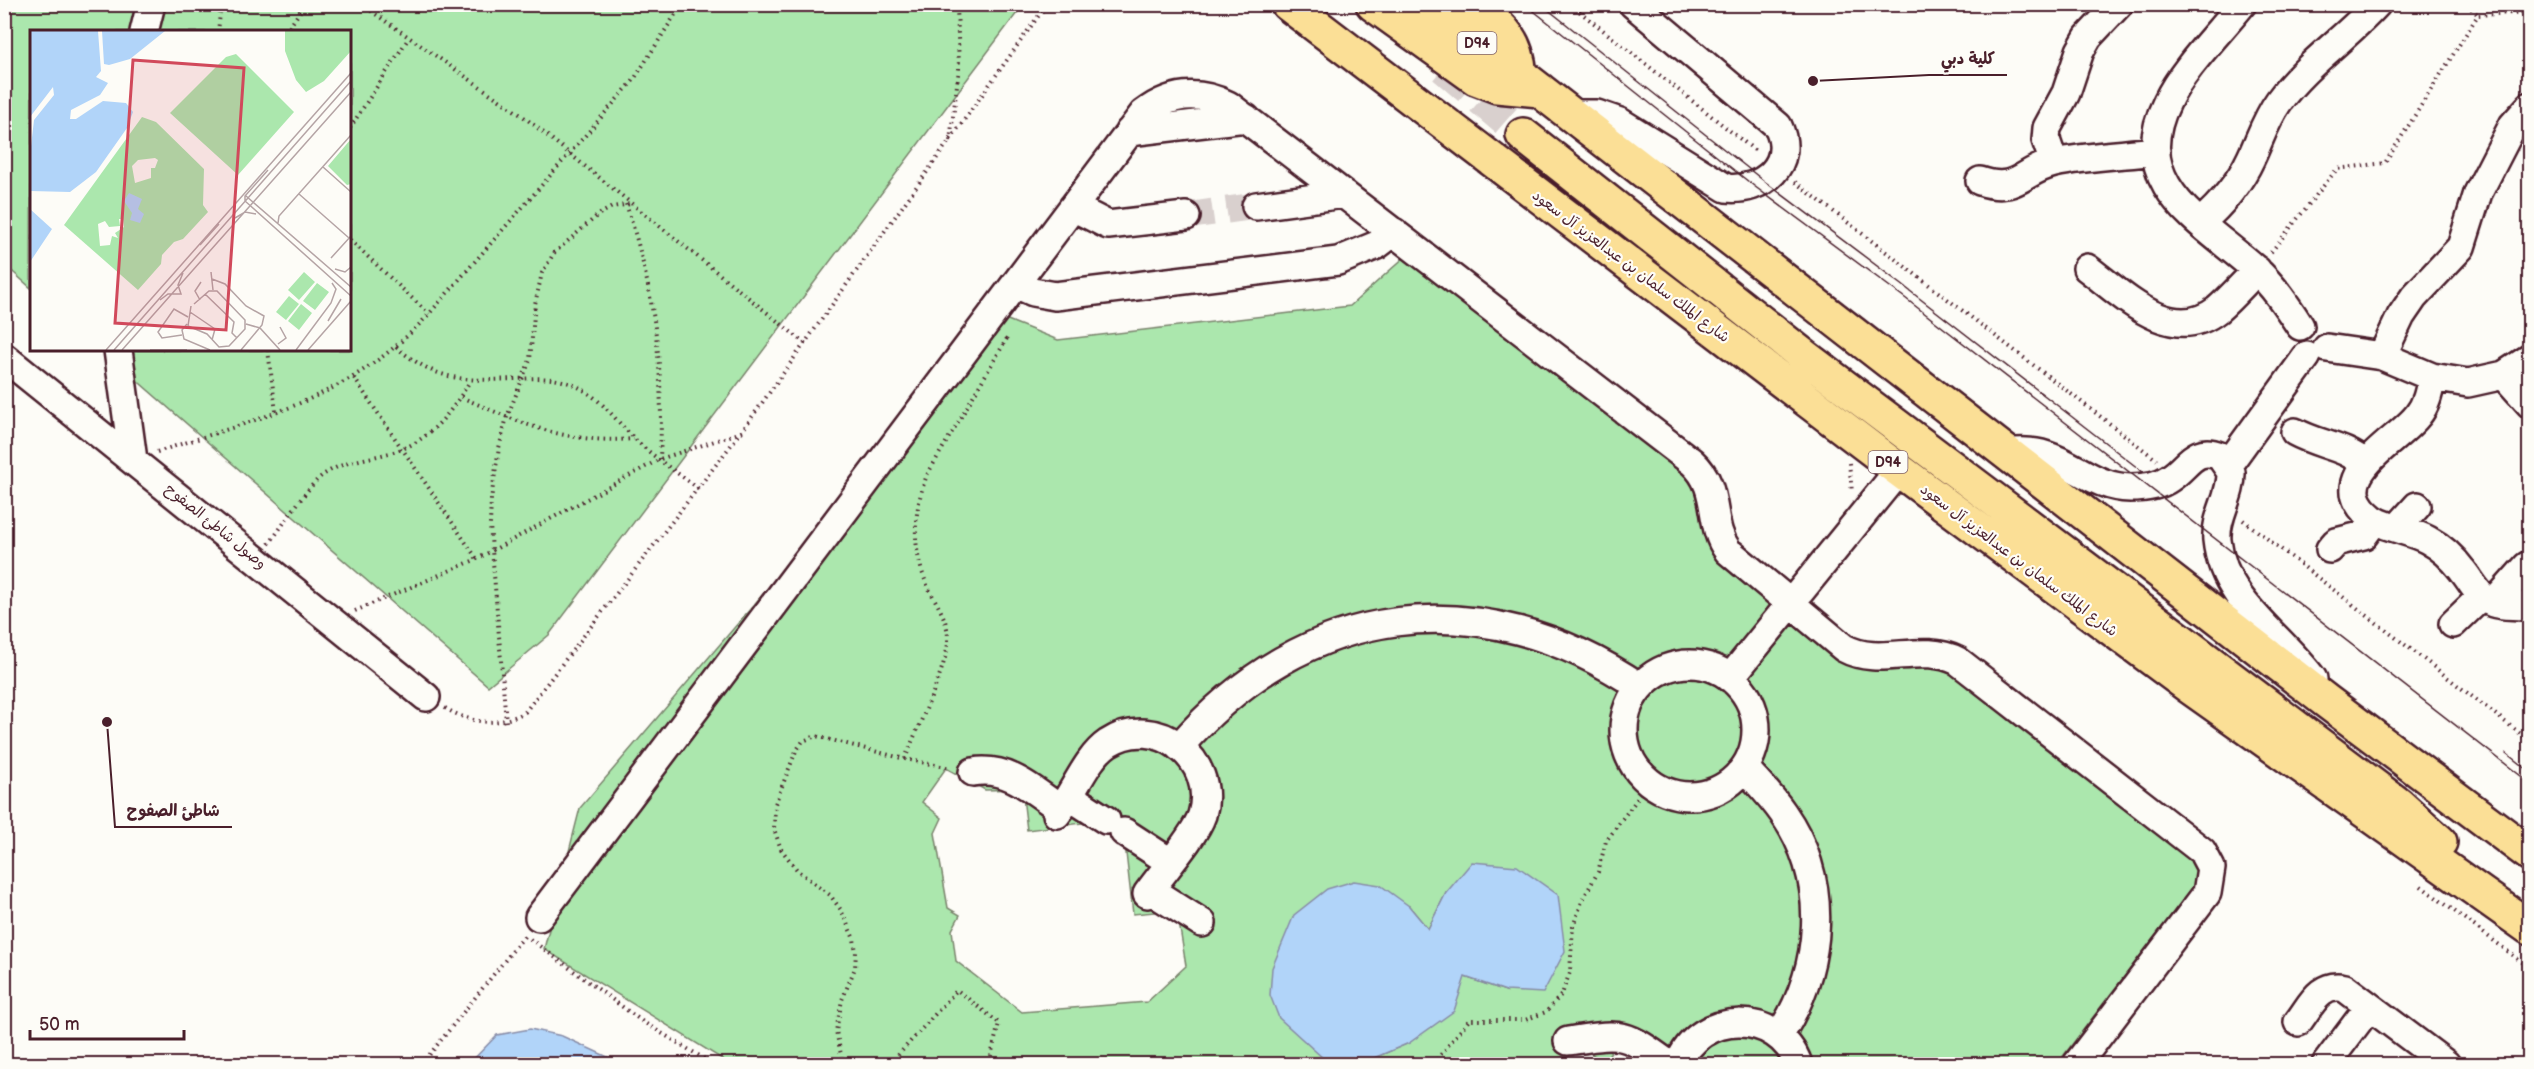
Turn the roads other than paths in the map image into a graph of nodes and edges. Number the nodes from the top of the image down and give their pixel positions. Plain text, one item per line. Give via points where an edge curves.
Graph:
1 (151, 4) edge
2 (1288, 4) edge
3 (1373, 4) edge
4 (1425, 4) edge
5 (1474, 4) edge
6 (1633, 4) edge
7 (2119, 4) edge
8 (2241, 4) edge
9 (2377, 4) edge
10 (144, 30) edge
11 (1530, 82) junction
12 (2529, 106) edge
13 (1571, 114) junction
14 (1523, 135) tunnel mouth
15 (2156, 150) junction
16 (2054, 163) junction
17 (1980, 181) dead end
18 (1344, 194) junction
19 (1256, 206) tunnel mouth
20 (1073, 207) junction
21 (1186, 216) tunnel mouth
22 (2200, 223) junction
23 (1394, 232) junction
24 (2087, 268) dead end
25 (2257, 270) junction
26 (1015, 284) junction
27 (2308, 344) junction
28 (118, 351) edge
29 (2382, 356) junction
30 (4, 357) edge
31 (2529, 358) edge
32 (2504, 375) junction
33 (2432, 377) junction
34 (2529, 404) edge
35 (2295, 432) dead end
36 (2008, 453) junction
37 (2221, 459) junction
38 (133, 460) junction
39 (2366, 464) junction
40 (1899, 470) junction
41 (2417, 506) dead end
42 (2386, 523) junction
43 (2330, 549) dead end
44 (2527, 566) dead end
45 (2488, 600) junction
46 (1790, 603) junction
47 (2529, 607) edge
48 (2454, 624) dead end
49 (1730, 678) junction
50 (1640, 687) junction
51 (426, 697) road end
52 (2326, 700) junction
53 (1179, 747) junction
54 (1745, 768) junction
55 (973, 772) road end
56 (1062, 806) junction
57 (2529, 854) edge
58 (1170, 862) junction
59 (2499, 905) junction
60 (1202, 923) dead end
61 (531, 926) road end
62 (2529, 928) edge
63 (2369, 1007) junction
64 (2298, 1022) dead end
65 (1779, 1036) junction
66 (1568, 1041) dead end
67 (1668, 1065) edge
68 (1679, 1065) edge
69 (1798, 1065) edge
70 (2077, 1065) edge
71 (2326, 1065) edge
72 (2446, 1065) edge

1 - 10 street
2 - 40 main road, شارع الملك سلمان بن عبدالعزيز آل سعود / D94
3 - 11 main road via 1476,78 1497,86
4 - 11 main road, D94
5 - 11 main road via 1511,39
6 - 13 street via 1778,126 1784,147 1778,169 1754,186 1726,188 1620,122 1597,114
7 - 16 street via 2088,37 2047,128 2046,140
8 - 15 street via 2168,100 2160,116
9 - 22 street via 2289,88 2267,120 2242,176 2230,194
11 - 13 main road, D94
12 - 29 street via 2513,125 2478,193 2462,247 2414,297
13 - 36 main road, D94
14 - 59 main road via 1805,357 2399,805
15 - 16 street
15 - 22 street via 2170,192
16 - 17 street via 2006,186
18 - 19 street
18 - 20 street via 1216,99 1204,95 1178,96 1143,114
18 - 23 street
20 - 21 street via 1108,225
20 - 26 street
22 - 25 street
23 - 26 street via 1338,261 1055,296
23 - 46 street via 1699,469 1710,486 1724,546
24 - 25 street via 2146,312 2174,322 2204,317 2217,310
25 - 27 street
26 - 61 street
27 - 29 street
27 - 37 street
28 - 38 street
29 - 33 street
30 - 38 street, وصول شاطئ الصفوح
31 - 32 street
32 - 33 street via 2468,383
32 - 34 street
33 - 39 street via 2428,398 2417,416
35 - 39 street via 2343,448
36 - 37 street via 2042,452 2110,484 2128,488 2157,484 2201,453
36 - 52 main road, D94
37 - 52 street via 2231,480 2217,542 2227,579 2238,596 2304,666
38 - 51 street, وصول شاطئ الصفوح
39 - 42 street via 2358,478 2357,494 2363,509
40 - 46 street
40 - 59 main road, شارع الملك سلمان بن عبدالعزيز آل سعود / D94 via 2190,687
41 - 42 street
42 - 43 street via 2364,535 2336,542
42 - 45 street via 2422,536 2447,554
44 - 45 street
45 - 47 street
45 - 48 street
46 - 49 street
46 - 70 street via 1853,653 1873,658 1928,652 1958,661 2196,844 2208,859 2211,877 2207,893
49 - 50 street via 1704,666 1676,665 1662,670
49 - 54 street via 1748,699 1755,720 1755,741
50 - 53 street via 1581,651 1516,628 1448,620 1392,623 1347,633 1283,658 1226,697
50 - 54 street via 1627,711 1624,737 1632,762 1649,783 1673,795 1700,796 1725,787
52 - 57 main road, D94
53 - 56 street via 1154,735 1116,739 1097,754
53 - 58 street via 1198,766 1203,805 1199,822
54 - 65 street via 1769,794 1797,836 1816,906 1817,929 1809,975
55 - 56 street via 998,771 1010,775
56 - 58 street via 1115,826
58 - 60 street via 1149,892
59 - 62 main road, شارع الملك سلمان بن عبدالعزيز آل سعود / D94
63 - 64 street via 2345,988 2335,986 2320,992
63 - 71 street
63 - 72 street
65 - 68 street via 1754,1023 1725,1023 1689,1046
65 - 69 street
66 - 67 street via 1624,1036

